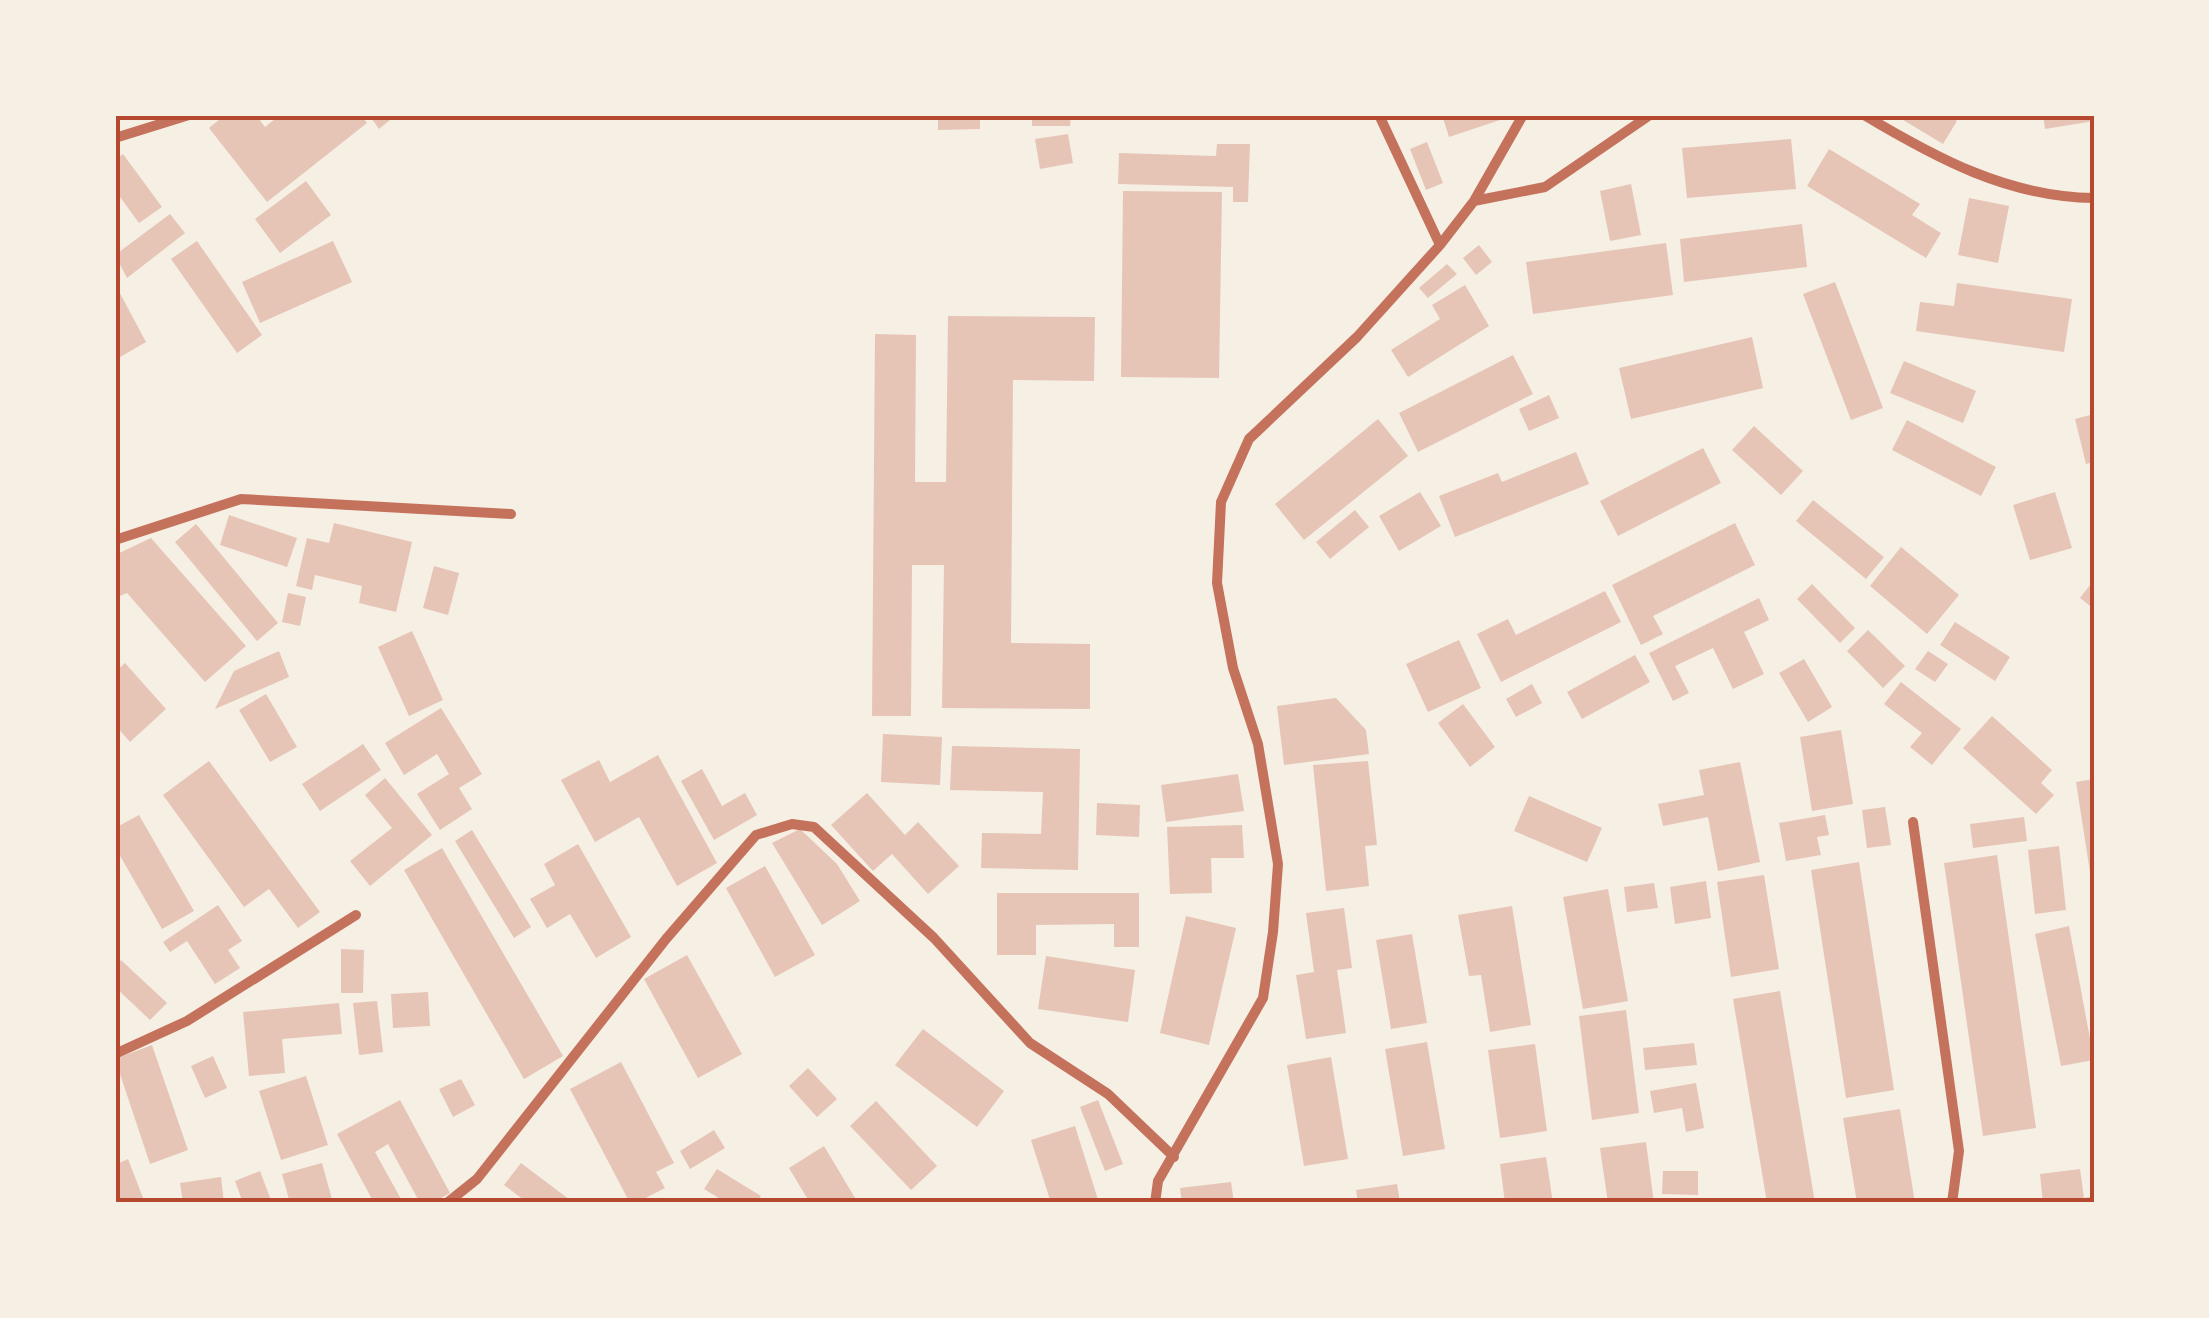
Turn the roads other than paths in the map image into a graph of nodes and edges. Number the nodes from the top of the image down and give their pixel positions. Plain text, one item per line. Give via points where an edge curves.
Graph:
1 (189, 115) edge
2 (1379, 115) edge
3 (1523, 115) edge
4 (1650, 115) edge
5 (1864, 115) edge
6 (115, 138) edge
7 (2094, 198) edge
8 (1474, 201) junction
9 (1440, 245) junction
10 (511, 514) dead end
11 (115, 540) edge
12 (1913, 822) dead end
13 (356, 916) dead end
14 (115, 1054) edge
15 (1174, 1157) junction
16 (447, 1203) edge
17 (1156, 1203) edge
18 (1952, 1203) edge

1 - 6 street
2 - 9 street
3 - 8 street
4 - 8 street via 1545,188
5 - 7 street via 1942,162 2002,183
8 - 9 street
9 - 15 street via 1357,337 1249,439 1221,502 1218,583 1258,744 1278,864 1263,998
10 - 11 street via 242,499
12 - 18 street via 1960,1151
13 - 14 street via 187,1020
15 - 16 street via 1108,1094 1030,1043 934,938 814,827 792,824 756,835 477,1179
15 - 17 street via 1158,1181

